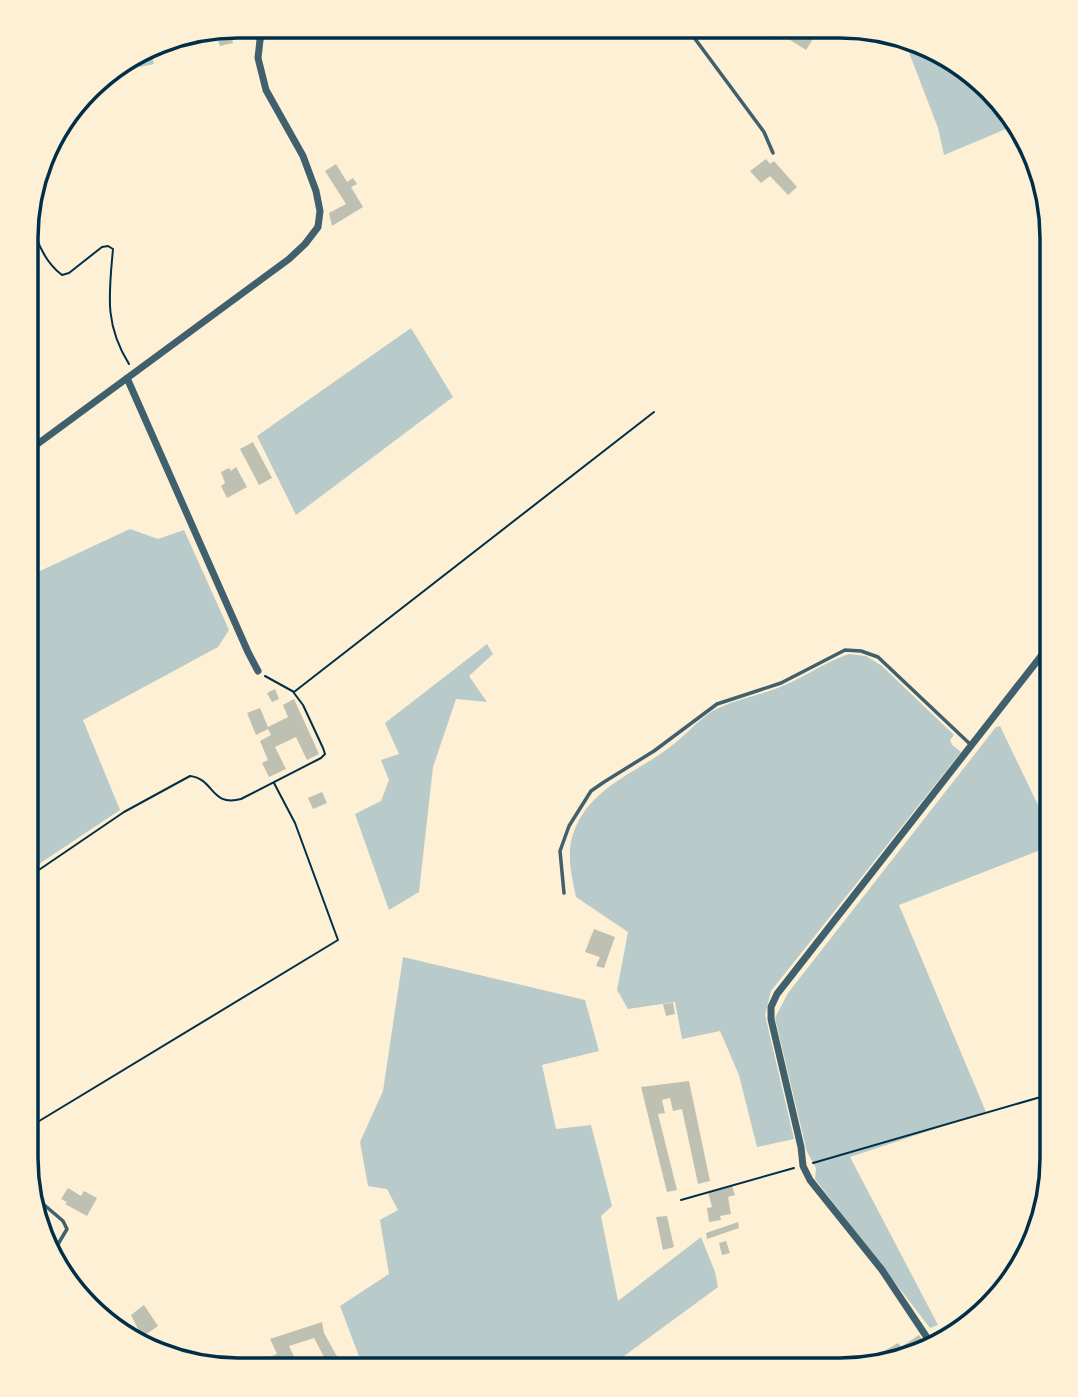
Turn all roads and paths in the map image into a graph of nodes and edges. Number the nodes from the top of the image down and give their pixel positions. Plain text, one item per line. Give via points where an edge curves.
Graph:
1 (261, 38) edge
2 (694, 38) edge
3 (773, 153) dead end
4 (38, 244) edge
5 (130, 376) junction
6 (654, 412) dead end
7 (38, 444) edge
8 (1040, 658) edge
9 (258, 671) joint
10 (294, 692) junction
11 (972, 745) junction
12 (274, 783) junction
13 (38, 870) edge
14 (564, 894) dead end
15 (1039, 1097) edge
16 (38, 1122) edge
17 (803, 1166) junction
18 (681, 1200) dead end
19 (44, 1206) edge
20 (58, 1244) edge
21 (927, 1338) edge

1 - 5 street via 258,58 265,90 303,156 316,191 318,227 289,259
2 - 3 lane via 764,132
4 - 5 path via 62,275 102,247 113,249 109,317
5 - 7 street
5 - 9 street
6 - 10 path
8 - 11 street
9 - 10 path
10 - 12 path via 325,754
11 - 14 lane via 878,657 845,650 781,683 717,704 591,791 560,851
11 - 17 street via 771,1007
12 - 13 path via 231,802 190,776 124,811
12 - 16 path via 295,823 338,940
15 - 17 path
17 - 18 path
17 - 21 street
19 - 20 lane via 67,1229

